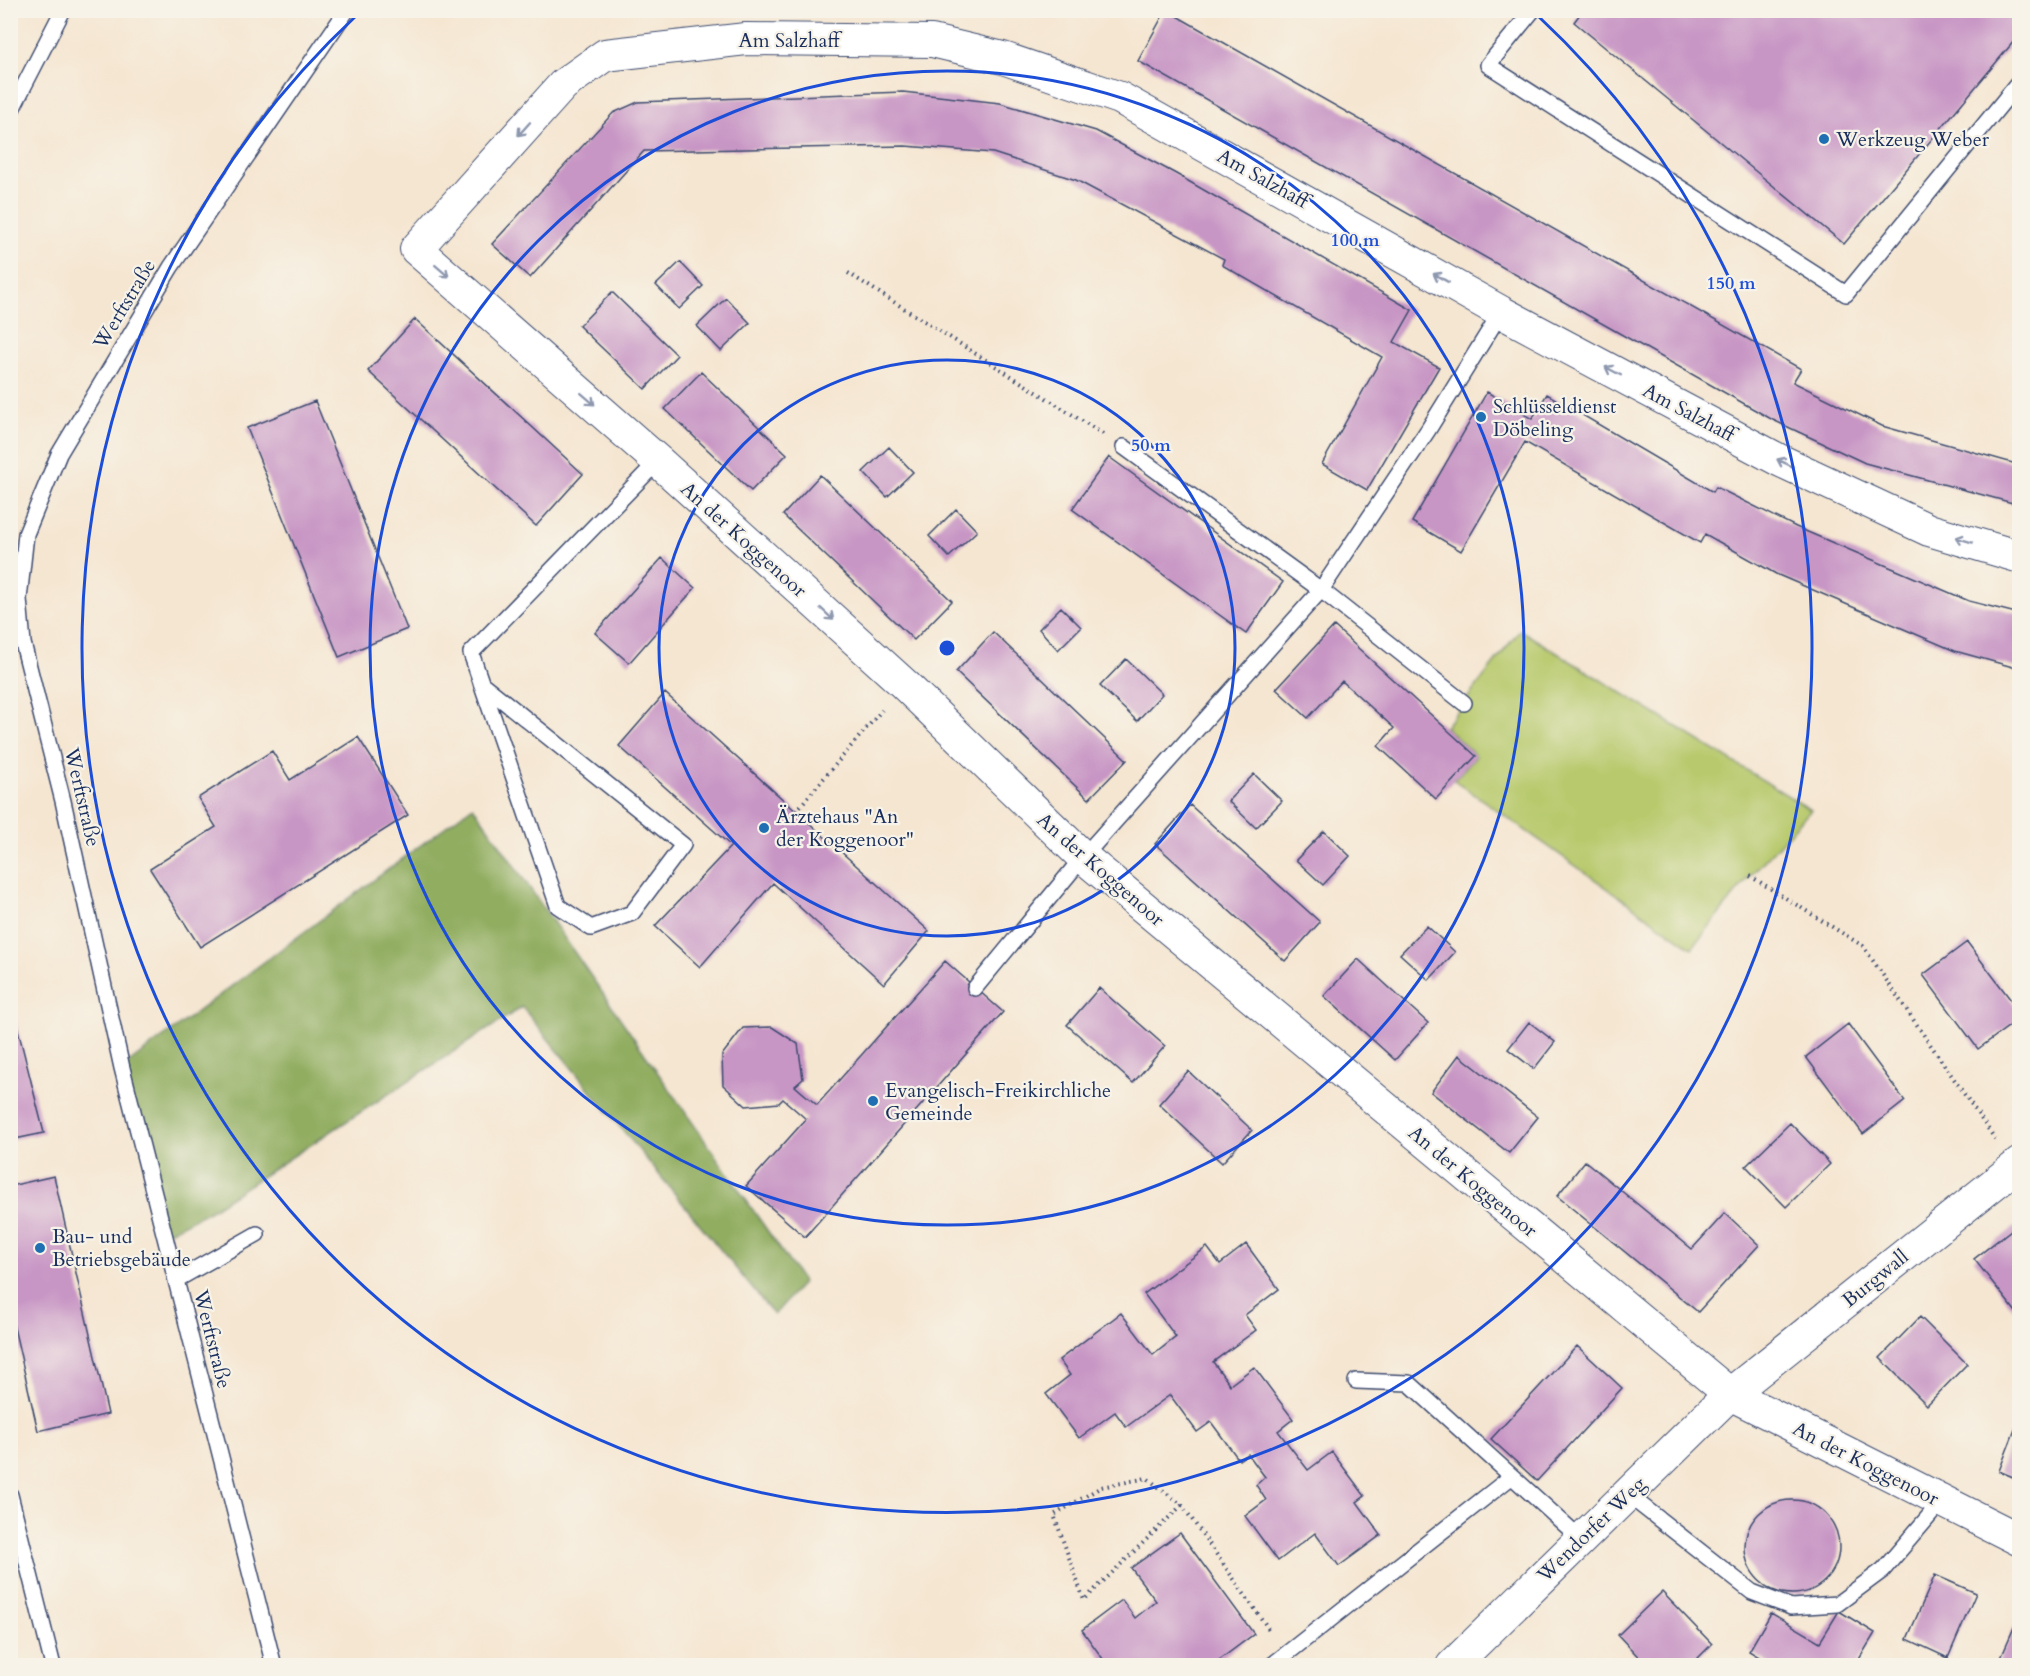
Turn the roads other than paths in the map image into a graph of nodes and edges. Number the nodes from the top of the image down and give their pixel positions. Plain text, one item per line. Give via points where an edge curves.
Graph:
1 (63, 10) edge
2 (347, 10) edge
3 (1533, 10) edge
4 (2019, 81) edge
5 (563, 85) joint
6 (10, 113) edge
7 (1501, 312) junction
8 (1124, 447) road end
9 (658, 461) junction
10 (2019, 557) edge
11 (1321, 590) junction
12 (481, 683) junction
13 (1464, 703) dead end
14 (1083, 857) junction
15 (975, 988) dead end
16 (2017, 1165) edge
17 (257, 1234) dead end
18 (176, 1280) junction
19 (1356, 1382) dead end
20 (1730, 1394) junction
21 (1511, 1477) junction
22 (1627, 1494) junction
23 (10, 1495) edge
24 (1942, 1501) junction
25 (1581, 1539) junction
26 (2019, 1540) edge
27 (53, 1665) edge
28 (274, 1665) edge
29 (1271, 1665) edge
30 (1452, 1665) edge

1 - 6 lane
2 - 18 lane, Werftstraße via 171,267 59,454 26,534 19,599 23,643
3 - 4 lane via 1488,65 1846,294
7 -> 5 street, Am Salzhaff via 1120,98 1003,58 942,43 746,39 605,56
5 -> 9 street, An der Koggenoor via 416,249
10 -> 7 street, Am Salzhaff via 1929,530 1779,460
7 - 11 lane
8 - 11 lane
9 - 12 lane via 471,653
9 -> 14 street, An der Koggenoor via 904,684
11 - 13 lane
11 - 14 lane
12 - 12 lane via 558,906 591,928 632,913 683,845
14 - 15 lane
14 - 20 street, An der Koggenoor
16 - 20 street, Burgwall
17 - 18 lane
18 - 28 lane, Werftstraße
19 - 21 lane via 1409,1383
20 - 22 street, Wendorfer Weg
20 - 24 street, An der Koggenoor
21 - 25 lane
21 - 29 lane
22 - 24 lane via 1752,1592 1791,1607 1837,1604 1883,1570
22 - 25 street, Wendorfer Weg
23 - 27 lane
24 - 26 street, An der Koggenoor
25 - 30 street, Wendorfer Weg

